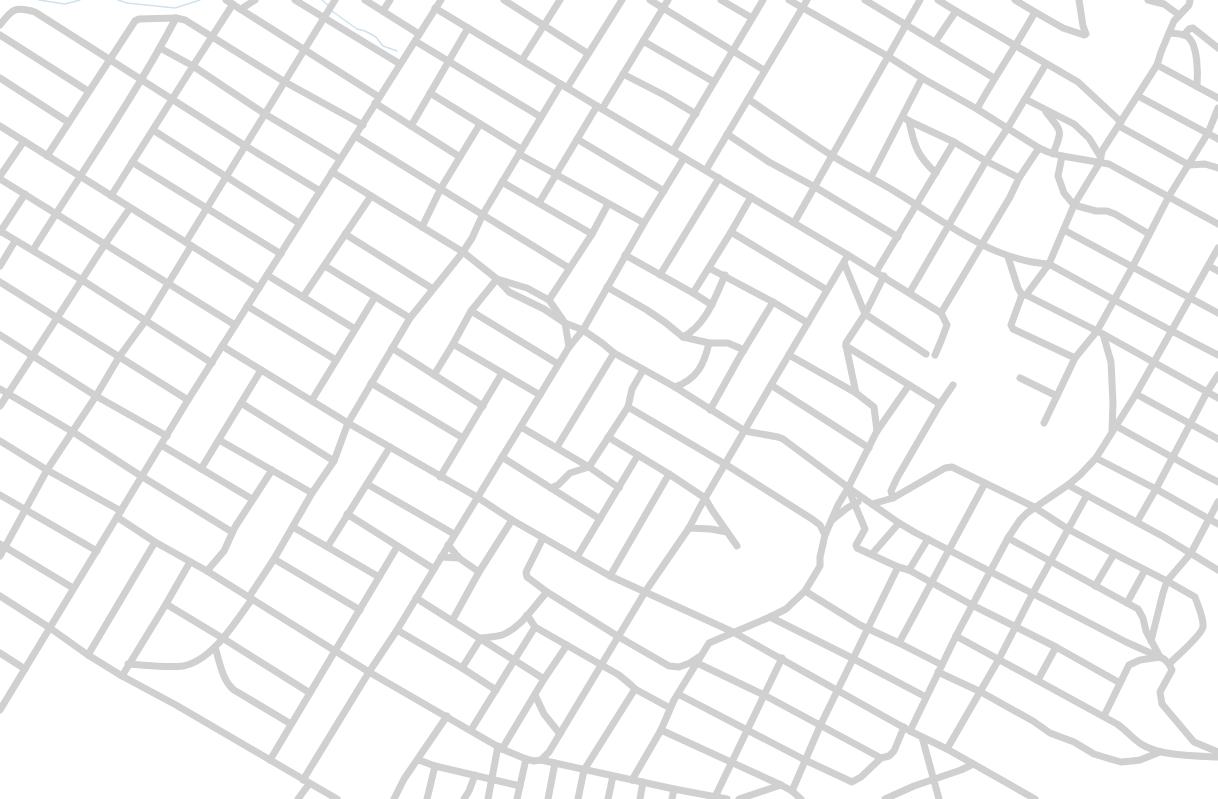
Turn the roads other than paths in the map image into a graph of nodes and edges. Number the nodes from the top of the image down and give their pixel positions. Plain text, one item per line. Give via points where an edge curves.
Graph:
1 (226, 0) edge
2 (255, 0) edge
3 (294, 0) edge
4 (335, 0) edge
5 (365, 0) edge
6 (390, 0) edge
7 (504, 0) edge
8 (560, 0) edge
9 (622, 0) edge
10 (650, 0) edge
11 (668, 0) edge
12 (721, 0) edge
13 (763, 0) edge
14 (789, 0) edge
15 (807, 0) edge
16 (865, 0) edge
17 (920, 0) edge
18 (938, 0) edge
19 (1015, 0) edge
20 (1079, 0) edge
21 (1148, 0) edge
22 (1190, 0) edge
23 (437, 3) edge
24 (514, 3) edge
25 (233, 4) junction
26 (663, 8) junction
27 (802, 8) junction
28 (242, 9) junction
29 (383, 11) junction
30 (956, 12) junction
31 (1035, 12) junction
32 (1179, 15) junction
33 (176, 18) junction
34 (324, 18) junction
35 (752, 18) junction
36 (906, 24) junction
37 (0, 25) edge
38 (544, 26) junction
39 (468, 28) junction
40 (1170, 33) junction
41 (419, 34) junction
42 (0, 35) edge
43 (1184, 35) junction
44 (212, 37) junction
45 (415, 41) junction
46 (643, 41) junction
47 (935, 42) junction
48 (1016, 46) junction
49 (160, 48) junction
50 (1218, 48) edge
51 (304, 50) junction
52 (732, 51) junction
53 (587, 54) junction
54 (889, 57) junction
55 (109, 60) junction
56 (522, 60) junction
57 (448, 61) junction
58 (400, 64) junction
59 (1046, 64) junction
60 (1157, 65) junction
61 (192, 66) junction
62 (764, 70) junction
63 (623, 74) junction
64 (0, 78) edge
65 (922, 78) junction
66 (994, 78) junction
67 (141, 79) junction
68 (285, 82) junction
69 (714, 82) junction
70 (564, 86) junction
71 (1197, 86) junction
72 (88, 91) junction
73 (430, 93) junction
74 (1138, 96) junction
75 (1218, 98) edge
76 (172, 99) junction
77 (748, 99) junction
78 (1025, 99) junction
79 (377, 100) junction
80 (599, 107) junction
81 (1218, 108) edge
82 (977, 109) junction
83 (1044, 109) junction
84 (265, 114) junction
85 (696, 114) junction
86 (540, 117) junction
87 (906, 119) junction
88 (68, 122) junction
89 (480, 124) junction
90 (1120, 124) junction
91 (363, 125) junction
92 (0, 126) edge
93 (411, 126) junction
94 (1007, 129) junction
95 (153, 130) junction
96 (1208, 133) junction
97 (727, 134) junction
98 (355, 136) junction
99 (577, 139) junction
100 (1218, 139) edge
101 (24, 141) junction
102 (954, 142) junction
103 (244, 145) junction
104 (1039, 148) junction
105 (673, 151) junction
106 (520, 152) junction
107 (1053, 154) junction
108 (832, 155) junction
109 (47, 156) junction
110 (1062, 156) junction
111 (460, 157) junction
112 (684, 158) junction
113 (340, 159) junction
114 (1100, 159) junction
115 (986, 161) junction
116 (132, 162) junction
117 (1189, 165) junction
118 (1218, 168) edge
119 (706, 170) junction
120 (332, 172) junction
121 (936, 173) junction
122 (556, 175) junction
123 (80, 176) junction
124 (226, 176) junction
125 (0, 177) edge
126 (872, 177) junction
127 (719, 178) junction
128 (1018, 178) junction
129 (502, 182) junction
130 (815, 187) junction
131 (441, 188) junction
132 (320, 191) junction
133 (664, 191) junction
134 (25, 194) junction
135 (111, 196) junction
136 (371, 196) junction
137 (1169, 196) junction
138 (751, 197) junction
139 (539, 203) junction
140 (608, 204) junction
141 (917, 205) junction
142 (1074, 205) junction
143 (130, 208) junction
144 (206, 209) junction
145 (56, 213) junction
146 (483, 214) junction
147 (299, 223) junction
148 (644, 223) junction
149 (794, 223) junction
150 (1218, 224) edge
151 (950, 225) junction
152 (422, 227) junction
153 (1064, 230) junction
154 (0, 231) edge
155 (731, 232) junction
156 (344, 234) junction
157 (592, 234) junction
158 (1149, 234) junction
159 (898, 237) junction
160 (15, 241) junction
161 (105, 244) junction
162 (188, 244) junction
163 (981, 245) junction
164 (1218, 248) edge
165 (33, 250) junction
166 (463, 252) junction
167 (281, 254) junction
168 (848, 255) junction
169 (625, 256) junction
170 (1008, 256) junction
171 (844, 263) junction
172 (1049, 264) junction
173 (0, 266) edge
174 (325, 266) junction
175 (1133, 266) junction
176 (1209, 266) junction
177 (569, 268) junction
178 (709, 268) junction
179 (1218, 270) edge
180 (876, 272) junction
181 (267, 275) junction
182 (660, 275) junction
183 (725, 275) junction
184 (884, 276) junction
185 (497, 279) junction
186 (82, 280) junction
187 (0, 282) edge
188 (168, 284) junction
189 (607, 287) junction
190 (259, 288) junction
191 (433, 289) junction
192 (827, 290) junction
193 (910, 292) junction
194 (693, 293) junction
195 (1024, 295) junction
196 (303, 297) junction
197 (375, 297) junction
198 (1190, 298) junction
199 (549, 300) junction
200 (1114, 300) junction
201 (773, 302) junction
202 (712, 305) junction
203 (247, 306) junction
204 (471, 311) junction
205 (941, 313) junction
206 (1218, 313) edge
207 (865, 314) junction
208 (58, 318) junction
209 (410, 318) junction
210 (146, 320) junction
211 (564, 323) junction
212 (808, 323) junction
213 (235, 325) junction
214 (355, 329) junction
215 (583, 330) junction
216 (1172, 331) junction
217 (1100, 332) junction
218 (0, 335) edge
219 (683, 337) junction
220 (709, 343) junction
221 (453, 344) junction
222 (222, 346) junction
223 (846, 346) junction
224 (569, 347) junction
225 (392, 348) junction
226 (744, 350) junction
227 (614, 353) junction
228 (926, 354) dead end
229 (789, 355) junction
230 (935, 355) dead end
231 (1218, 355) edge
232 (33, 356) junction
233 (119, 357) junction
234 (1075, 358) junction
235 (336, 360) junction
236 (212, 363) junction
237 (1154, 363) junction
238 (558, 364) junction
239 (261, 370) junction
240 (643, 370) junction
241 (502, 373) junction
242 (434, 375) junction
243 (1218, 375) edge
244 (1020, 378) dead end
245 (371, 384) junction
246 (770, 385) junction
247 (909, 385) junction
248 (953, 385) dead end
249 (675, 387) junction
250 (0, 389) edge
251 (1207, 392) junction
252 (856, 393) junction
253 (8, 394) junction
254 (1136, 394) junction
255 (540, 395) junction
256 (96, 396) junction
257 (1057, 396) junction
258 (1218, 398) edge
259 (188, 400) junction
260 (312, 400) junction
261 (241, 404) junction
262 (940, 404) junction
263 (0, 406) edge
264 (483, 406) junction
265 (628, 407) junction
266 (710, 410) junction
267 (348, 423) junction
268 (1044, 423) dead end
269 (1190, 425) junction
270 (1116, 426) junction
271 (520, 427) junction
272 (745, 431) junction
273 (877, 431) junction
274 (73, 432) junction
275 (1112, 432) junction
276 (167, 436) junction
277 (608, 437) junction
278 (463, 438) junction
279 (1218, 439) edge
280 (219, 440) junction
281 (0, 441) edge
282 (160, 445) junction
283 (390, 447) junction
284 (557, 447) junction
285 (869, 448) junction
286 (638, 455) junction
287 (502, 457) junction
288 (1173, 457) junction
289 (1096, 458) junction
290 (334, 461) junction
291 (725, 464) junction
292 (589, 467) junction
293 (201, 469) junction
294 (47, 470) junction
295 (272, 470) junction
296 (669, 474) junction
297 (141, 476) junction
298 (440, 477) junction
299 (1218, 482) edge
300 (985, 483) junction
301 (367, 484) junction
302 (1068, 485) junction
303 (551, 488) junction
304 (619, 488) junction
305 (848, 488) junction
306 (1156, 489) junction
307 (312, 493) junction
308 (0, 495) edge
309 (1087, 495) junction
310 (476, 497) junction
311 (706, 498) junction
312 (864, 498) junction
313 (893, 498) junction
314 (252, 499) junction
315 (1218, 502) edge
316 (854, 503) junction
317 (872, 504) junction
318 (1034, 507) junction
319 (25, 510) junction
320 (119, 514) junction
321 (347, 514) junction
322 (600, 519) junction
323 (1210, 519) junction
324 (512, 520) junction
325 (830, 522) junction
326 (1137, 522) junction
327 (899, 523) junction
328 (1218, 524) edge
329 (293, 527) junction
330 (689, 528) junction
331 (1068, 529) junction
332 (232, 532) junction
333 (727, 532) junction
334 (454, 534) junction
335 (825, 535) junction
336 (543, 538) junction
337 (1008, 538) junction
338 (928, 539) junction
339 (155, 542) junction
340 (2, 545) edge
341 (448, 545) junction
342 (328, 546) junction
343 (397, 546) junction
344 (737, 546) dead end
345 (950, 550) junction
346 (97, 551) junction
347 (872, 554) junction
348 (1114, 554) junction
349 (1191, 554) junction
350 (0, 556) edge
351 (441, 557) junction
352 (577, 557) junction
353 (459, 558) junction
354 (274, 559) junction
355 (190, 562) junction
356 (1050, 562) junction
357 (898, 567) junction
358 (434, 569) junction
359 (909, 570) junction
360 (1145, 570) junction
361 (1218, 570) edge
362 (206, 571) junction
363 (479, 572) junction
364 (990, 572) junction
365 (610, 576) junction
366 (379, 577) junction
367 (1167, 581) junction
368 (931, 583) junction
369 (1095, 586) junction
370 (73, 588) junction
371 (805, 591) junction
372 (547, 592) junction
373 (645, 592) junction
374 (1033, 593) junction
375 (0, 596) edge
376 (251, 598) junction
377 (416, 598) junction
378 (1127, 603) junction
379 (166, 604) junction
380 (972, 605) junction
381 (360, 610) junction
382 (527, 615) junction
383 (770, 618) junction
384 (452, 621) junction
385 (1016, 626) junction
386 (535, 627) junction
387 (50, 628) junction
388 (867, 628) junction
389 (397, 630) junction
390 (733, 632) junction
391 (956, 636) junction
392 (618, 637) junction
393 (481, 638) junction
394 (224, 639) junction
395 (1151, 641) junction
396 (899, 643) junction
397 (567, 645) junction
398 (215, 647) junction
399 (1056, 647) junction
400 (336, 651) junction
401 (0, 653) edge
402 (88, 655) junction
403 (1160, 657) junction
404 (782, 658) junction
405 (852, 658) junction
406 (999, 659) junction
407 (515, 660) junction
408 (698, 660) junction
409 (128, 664) junction
410 (1169, 664) junction
411 (602, 665) junction
412 (942, 665) junction
413 (462, 668) junction
414 (25, 669) junction
415 (369, 672) junction
416 (938, 672) junction
417 (122, 676) junction
418 (544, 679) junction
419 (1038, 680) junction
420 (1120, 683) junction
421 (635, 689) junction
422 (496, 690) junction
423 (838, 690) junction
424 (981, 692) junction
425 (310, 693) junction
426 (678, 694) junction
427 (536, 695) junction
428 (764, 695) junction
429 (926, 697) junction
430 (3, 700) edge
431 (670, 708) junction
432 (0, 710) edge
433 (447, 716) junction
434 (1104, 716) junction
435 (291, 724) junction
436 (820, 726) junction
437 (748, 729) junction
438 (907, 729) junction
439 (471, 730) junction
440 (661, 730) junction
441 (560, 734) junction
442 (922, 737) junction
443 (500, 748) junction
444 (947, 749) junction
445 (1160, 752) junction
446 (1218, 752) edge
447 (1218, 757) edge
448 (881, 758) junction
449 (526, 759) junction
450 (270, 760) junction
451 (418, 760) junction
452 (541, 760) junction
453 (805, 760) junction
454 (732, 762) junction
455 (555, 763) junction
456 (973, 764) junction
457 (435, 766) junction
458 (584, 770) junction
459 (475, 775) junction
460 (613, 776) junction
461 (491, 779) junction
462 (934, 779) junction
463 (632, 780) junction
464 (306, 782) junction
465 (643, 782) junction
466 (781, 785) junction
467 (520, 786) junction
468 (674, 789) junction
469 (792, 791) junction
470 (714, 798) edge
471 (298, 799) edge
472 (337, 799) edge
473 (394, 799) edge
474 (427, 799) edge
475 (464, 799) edge
476 (488, 799) edge
477 (517, 799) edge
478 (548, 799) edge
479 (578, 799) edge
480 (608, 799) edge
481 (640, 799) edge
482 (672, 799) edge
483 (727, 799) edge
484 (739, 799) edge
485 (801, 799) edge
486 (885, 799) edge
487 (939, 799) edge
488 (1035, 799) edge

1 - 25 street
2 - 28 street
3 - 34 street
4 - 34 street
5 - 29 street
6 - 29 street
7 - 24 street
8 - 38 street
9 - 53 street
10 - 26 street
11 - 26 street
12 - 35 street
13 - 35 street
14 - 27 street
15 - 27 street
16 - 36 street
17 - 36 street
18 - 30 street
19 - 31 street
20 - 31 street via 1086,34 1084,35 1064,28
21 - 32 street via 1164,4
22 - 32 street via 1189,5
23 - 39 street
23 - 41 street
24 - 38 street
25 - 28 street
25 - 44 street
26 - 46 street
26 - 52 street
27 - 54 street
27 - 62 street
28 - 51 street
29 - 41 street
30 - 47 street
30 - 48 street
31 - 48 street
32 - 40 street
33 - 44 street via 185,20
33 - 49 street
33 - 55 street via 135,21
34 - 51 street
34 - 58 street
35 - 52 street
36 - 47 street
36 - 54 street
37 - 55 street via 13,10 35,12
38 - 53 street
38 - 56 street
39 - 56 street
39 - 57 street
40 - 43 street
40 - 60 street
41 - 45 street
42 - 72 street
43 - 50 street via 1192,28
43 - 71 street via 1190,38 1194,48 1198,72
44 - 61 street
44 - 68 street
45 - 57 street
45 - 58 street
46 - 63 street
46 - 69 street
47 - 66 street
48 - 59 street
48 - 66 street
49 - 61 street
49 - 67 street
51 - 68 street
51 - 79 street
52 - 62 street
52 - 69 street
53 - 70 street
54 - 65 street
54 - 108 street
55 - 67 street
55 - 72 street
56 - 70 street
57 - 73 street
57 - 86 street
58 - 79 street
59 - 78 street
59 - 90 street via 1085,88
60 - 71 street
60 - 74 street
61 - 76 street
61 - 84 street
62 - 77 street
63 - 80 street
63 - 85 street
64 - 88 street
65 - 82 street
65 - 87 street
66 - 82 street
67 - 76 street
67 - 123 street
68 - 84 street
68 - 91 street
69 - 85 street
70 - 80 street
70 - 86 street
71 - 75 street
72 - 88 street
73 - 89 street
73 - 93 street
74 - 90 street
74 - 96 street
76 - 95 street
76 - 103 street
77 - 97 street
77 - 108 street
78 - 83 street
78 - 94 street
79 - 91 street
79 - 93 street
80 - 99 street
80 - 105 street
81 - 96 street
82 - 94 street
83 - 107 street via 1060,133
83 - 114 street via 1074,124 1089,138
84 - 103 street
84 - 113 street
85 - 105 street
86 - 106 street
87 - 102 street
87 - 121 street via 918,153
87 - 126 street
88 - 109 street
89 - 106 street
89 - 111 street
90 - 114 street
90 - 117 street
91 - 98 street
92 - 101 street
93 - 111 street
94 - 104 street
94 - 115 street
95 - 116 street
95 - 124 street
96 - 100 street
96 - 117 street
97 - 119 street
97 - 130 street via 769,162
98 - 113 street
98 - 131 street
99 - 122 street
99 - 133 street
101 - 109 street
101 - 125 street
102 - 115 street
102 - 121 street
103 - 124 street
103 - 132 street
104 - 107 street
104 - 128 street
105 - 112 street
106 - 122 street
106 - 129 street
107 - 110 street
108 - 126 street
108 - 130 street
109 - 123 street
110 - 114 street
110 - 142 street via 1058,176 1064,193
111 - 131 street
112 - 119 street
112 - 133 street
113 - 120 street
114 - 137 street
114 - 142 street
115 - 128 street
115 - 151 street
116 - 135 street
116 - 144 street
117 - 118 street via 1205,164
117 - 137 street
119 - 127 street
120 - 132 street
120 - 136 street
121 - 141 street
122 - 139 street
122 - 140 street
123 - 135 street
123 - 145 street
124 - 144 street
124 - 147 street
125 - 134 street
126 - 141 street
127 - 138 street
127 - 182 street
128 - 163 street via 1010,197
129 - 139 street
129 - 146 street
130 - 149 street
130 - 159 street
131 - 146 street
131 - 152 street
132 - 147 street
133 - 148 street
134 - 145 street
134 - 154 street
135 - 143 street
136 - 152 street
136 - 156 street
137 - 150 street
137 - 158 street
138 - 149 street
138 - 155 street
139 - 157 street
140 - 148 street
140 - 157 street
141 - 151 street
141 - 159 street
142 - 153 street
142 - 158 street via 1115,214
143 - 161 street
143 - 162 street
144 - 162 street
144 - 167 street
145 - 161 street
145 - 165 street
146 - 166 street
146 - 177 street
147 - 167 street
148 - 169 street
149 - 168 street
151 - 163 street
151 - 193 street
152 - 166 street
153 - 172 street
153 - 175 street
154 - 160 street
155 - 178 street
155 - 192 street
156 - 174 street
156 - 191 street
157 - 177 street
158 - 175 street
159 - 180 street
160 - 165 street
160 - 173 street
161 - 186 street
161 - 188 street
162 - 188 street
162 - 190 street
163 - 170 street
163 - 205 street
164 - 176 street
165 - 186 street
166 - 185 street
166 - 191 street
167 - 181 street
168 - 171 street
168 - 180 street
169 - 182 street
169 - 189 street
170 - 172 street via 1037,264
170 - 195 street via 1018,288
171 - 192 street
171 - 207 street
172 - 195 street
172 - 200 street
174 - 196 street
174 - 197 street
175 - 198 street
175 - 200 street
176 - 179 street
176 - 198 street
177 - 199 street
178 - 183 street
178 - 194 street
180 - 184 street
181 - 190 street
181 - 196 street
182 - 194 street
183 - 201 street
183 - 202 street
184 - 193 street
184 - 207 street
185 - 199 street via 527,288
185 - 204 street
185 - 211 street via 509,292 544,309
186 - 208 street
186 - 210 street
187 - 208 street
188 - 210 street
188 - 213 street
189 - 215 street
189 - 219 street via 647,310
190 - 203 street
191 - 209 street
192 - 212 street
193 - 205 street
194 - 202 street
195 - 217 street
195 - 234 street via 1011,325 1013,329
196 - 214 street
197 - 209 street
197 - 214 street
198 - 206 street
198 - 216 street
199 - 211 street
200 - 216 street
200 - 217 street
201 - 212 street
201 - 226 street
202 - 219 street via 696,329
203 - 213 street
203 - 235 street
204 - 221 street
204 - 238 street
205 - 230 street via 947,323
207 - 223 street
207 - 228 street
208 - 232 street
208 - 233 street
209 - 225 street
210 - 233 street
210 - 236 street
211 - 215 street
211 - 224 street
212 - 229 street
213 - 222 street
214 - 235 street
215 - 224 street
215 - 227 street
216 - 231 street
216 - 237 street
217 - 234 street
217 - 237 street
217 - 275 street via 1111,362
218 - 232 street
219 - 220 street
220 - 226 street via 728,343
220 - 249 street via 699,369 686,383
221 - 241 street
221 - 242 street
222 - 236 street
222 - 239 street
223 - 247 street
223 - 252 street
224 - 238 street
225 - 242 street
225 - 245 street
226 - 266 street
227 - 240 street
227 - 284 street
229 - 246 street
229 - 252 street
232 - 253 street
232 - 256 street
233 - 256 street
233 - 259 street
234 - 257 street
235 - 260 street
236 - 259 street
237 - 251 street
237 - 254 street
238 - 255 street
239 - 260 street
239 - 261 street
240 - 249 street
240 - 265 street via 632,389
241 - 255 street
241 - 264 street
242 - 264 street
243 - 251 street
244 - 257 street
245 - 267 street
245 - 278 street
246 - 272 street
246 - 285 street
247 - 262 street
247 - 273 street
248 - 262 street
249 - 266 street
250 - 253 street
251 - 258 street
251 - 269 street
252 - 273 street via 874,406
253 - 263 street
253 - 274 street
254 - 269 street
254 - 270 street
255 - 271 street
256 - 274 street
256 - 276 street
257 - 268 street
259 - 276 street
260 - 267 street
261 - 280 street
261 - 290 street
262 - 313 street via 894,482 891,491
264 - 278 street
265 - 277 street
265 - 291 street
266 - 272 street
267 - 283 street
267 - 290 street
269 - 279 street
269 - 288 street
270 - 275 street
270 - 288 street
271 - 284 street
271 - 287 street
272 - 291 street
272 - 305 street via 783,439
273 - 285 street
274 - 294 street
274 - 297 street
275 - 289 street
276 - 282 street
277 - 286 street
277 - 292 street
278 - 298 street
280 - 293 street
280 - 295 street
281 - 294 street
282 - 293 street
282 - 297 street
283 - 298 street
283 - 301 street
284 - 292 street
285 - 305 street
286 - 296 street
286 - 304 street
287 - 303 street
287 - 310 street
288 - 299 street
288 - 306 street
289 - 302 street
289 - 306 street
290 - 307 street
291 - 311 street
291 - 335 street via 816,521
292 - 303 street via 570,473
292 - 304 street
293 - 314 street
294 - 319 street
294 - 320 street
295 - 307 street
295 - 314 street
296 - 311 street
296 - 365 street
297 - 320 street
297 - 332 street
298 - 310 street
300 - 313 street via 952,467 945,468
300 - 318 street
300 - 345 street
301 - 321 street
301 - 334 street
302 - 309 street
302 - 318 street
303 - 322 street
304 - 322 street
305 - 312 street
305 - 316 street
305 - 325 street
306 - 323 street
306 - 326 street
307 - 329 street
308 - 319 street
309 - 326 street
309 - 331 street
310 - 324 street
310 - 334 street
311 - 330 street
311 - 333 street
312 - 316 street
312 - 317 street
313 - 317 street
314 - 332 street
315 - 323 street
316 - 325 street
316 - 347 street via 865,529 856,545 857,548
317 - 327 street
318 - 331 street
318 - 337 street via 1020,520
319 - 340 street
319 - 346 street
320 - 339 street
320 - 346 street
321 - 342 street
321 - 343 street
322 - 352 street
323 - 328 street
323 - 349 street
324 - 336 street
324 - 363 street
325 - 335 street
326 - 349 street
327 - 338 street
327 - 347 street
329 - 342 street
329 - 354 street
330 - 333 street
330 - 373 street
331 - 348 street
331 - 356 street
332 - 362 street via 224,550
333 - 344 street
334 - 341 street
335 - 371 street via 820,566
336 - 352 street
336 - 372 street via 526,575
337 - 356 street
337 - 364 street
338 - 345 street
338 - 359 street
339 - 355 street
339 - 402 street
340 - 350 street
340 - 370 street
341 - 351 street
341 - 353 street
342 - 366 street
343 - 358 street
343 - 366 street
345 - 364 street
345 - 368 street
346 - 370 street
347 - 357 street
348 - 360 street
348 - 369 street
349 - 361 street
349 - 367 street
351 - 353 street
351 - 358 street
352 - 365 street
353 - 363 street
354 - 376 street
354 - 381 street
355 - 362 street
355 - 379 street
356 - 369 street
356 - 374 street
357 - 359 street
357 - 388 street
358 - 377 street
359 - 368 street
360 - 367 street
360 - 378 street
362 - 376 street
363 - 384 street
364 - 374 street
364 - 380 street
365 - 373 street
366 - 381 street
367 - 395 street
367 - 410 street via 1195,597 1203,626 1193,641
368 - 380 street
368 - 396 street
369 - 378 street
370 - 387 street
371 - 383 street via 786,609
371 - 388 street
372 - 382 street
372 - 392 street
373 - 390 street
373 - 392 street
374 - 385 street
374 - 403 street
375 - 387 street
376 - 394 street
376 - 400 street
377 - 384 street
377 - 389 street
378 - 395 street via 1142,614
379 - 394 street
379 - 409 street
380 - 385 street
380 - 391 street
381 - 400 street
382 - 386 street
382 - 393 street via 512,630 502,635
383 - 390 street
383 - 405 street
384 - 393 street
385 - 399 street
385 - 406 street
386 - 397 street
386 - 407 street
387 - 402 street
387 - 414 street
388 - 396 street
388 - 405 street
389 - 413 street
389 - 415 street
390 - 404 street
390 - 408 street via 709,643
391 - 406 street
391 - 412 street
392 - 408 street via 673,667
392 - 411 street
393 - 407 street
393 - 413 street
394 - 398 street
394 - 425 street
395 - 403 street
396 - 412 street
397 - 411 street
397 - 418 street
398 - 409 street via 185,666
398 - 435 street via 228,685
399 - 419 street
399 - 420 street
400 - 415 street
400 - 425 street
401 - 414 street
402 - 417 street
403 - 410 street
403 - 420 street via 1133,662
404 - 423 street
404 - 428 street
405 - 423 street
405 - 429 street
406 - 419 street
406 - 424 street
407 - 418 street
407 - 422 street
408 - 426 street
408 - 428 street
409 - 417 street
410 - 446 street via 1171,673 1160,692 1162,704 1194,742
411 - 421 street via 624,678
411 - 441 street
412 - 416 street
413 - 422 street
414 - 430 street
415 - 433 street
415 - 464 street
416 - 424 street
416 - 429 street
417 - 450 street
418 - 427 street
419 - 434 street
420 - 434 street
421 - 431 street
421 - 458 street
422 - 439 street
423 - 436 street
423 - 438 street
424 - 444 street
424 - 445 street via 1033,721 1044,730 1107,758 1121,762 1132,761
425 - 435 street
426 - 431 street
426 - 437 street
427 - 441 street via 544,714
427 - 443 street
428 - 436 street
428 - 437 street
429 - 438 street
430 - 432 street
431 - 440 street
433 - 439 street
433 - 451 street
434 - 445 street via 1141,744
435 - 450 street
436 - 448 street
436 - 453 street
437 - 453 street
437 - 454 street
438 - 442 street
438 - 448 street via 894,751 889,756
439 - 443 street
440 - 454 street
440 - 463 street
441 - 452 street
442 - 444 street
442 - 462 street
443 - 449 street
443 - 461 street
444 - 456 street
445 - 447 street
448 - 453 street via 852,782
449 - 452 street
449 - 467 street
450 - 464 street
451 - 457 street
451 - 473 street
452 - 455 street
453 - 469 street
454 - 466 street
454 - 470 street
455 - 458 street
455 - 478 street
456 - 462 street
456 - 488 street
457 - 459 street
457 - 474 street
458 - 460 street
458 - 479 street
459 - 461 street
459 - 475 street
460 - 463 street
460 - 480 street
461 - 467 street
461 - 476 street
462 - 486 street
462 - 487 street
463 - 465 street
464 - 471 street
464 - 472 street
465 - 468 street
465 - 481 street
466 - 469 street
466 - 484 street
467 - 477 street
468 - 470 street
468 - 482 street
469 - 485 street
470 - 483 street

